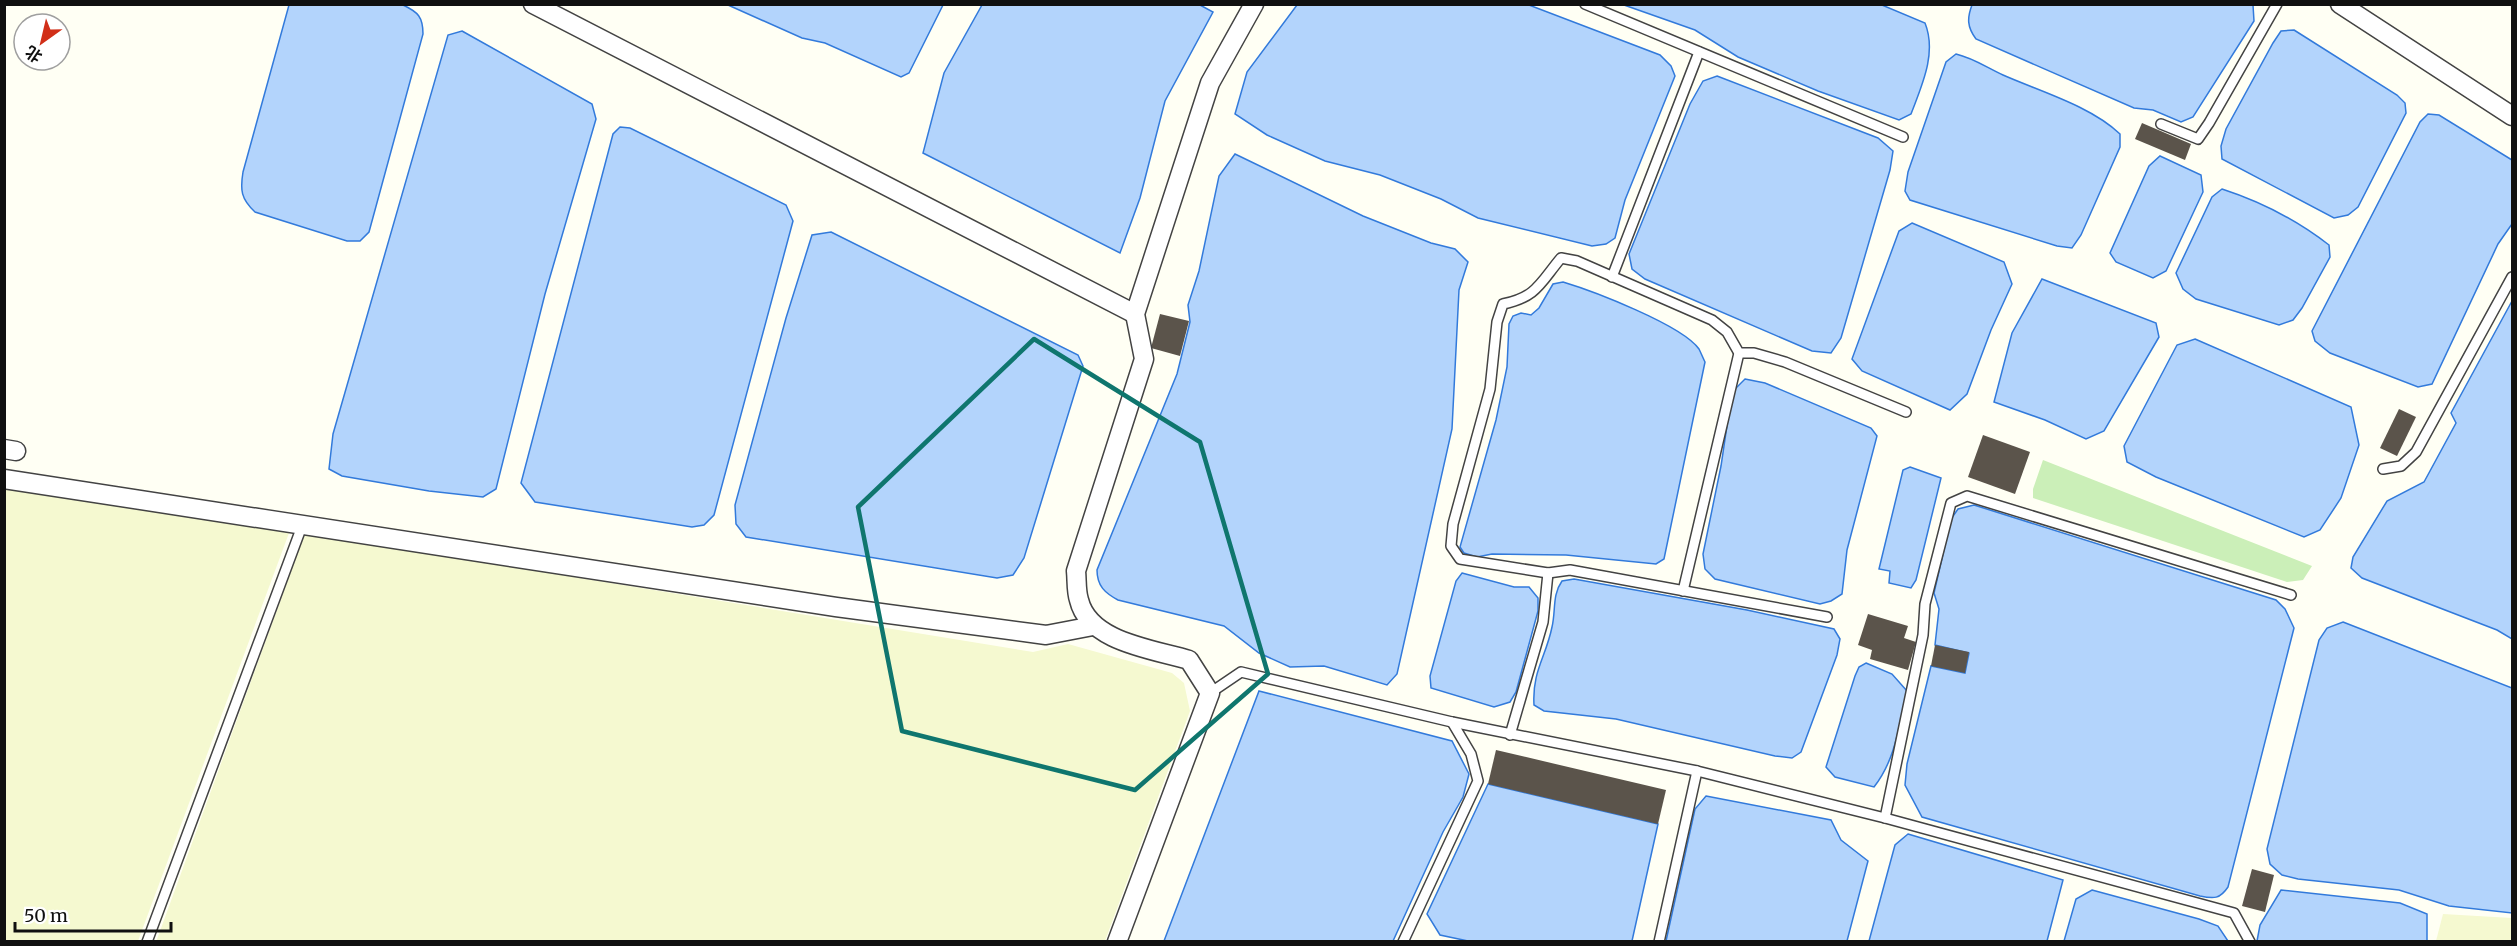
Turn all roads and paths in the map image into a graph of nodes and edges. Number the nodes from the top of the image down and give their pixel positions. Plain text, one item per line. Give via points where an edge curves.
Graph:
1 (533, 4) edge
2 (1254, 4) edge
3 (1586, 4) edge
4 (2277, 4) edge
5 (2340, 4) edge
6 (1699, 52) junction
7 (2512, 116) edge
8 (2161, 124) dead end
9 (1903, 137) dead end
10 (1612, 276) junction
11 (2512, 277) edge
12 (1135, 314) junction
13 (1739, 352) junction
14 (1906, 412) dead end
15 (2383, 469) dead end
16 (4, 479) edge
17 (302, 526) junction
18 (1548, 573) junction
19 (1683, 591) junction
20 (2291, 595) dead end
21 (1827, 617) dead end
22 (1093, 626) junction
23 (1210, 693) junction
24 (1452, 722) junction
25 (1510, 735) junction
26 (1697, 771) junction
27 (1885, 818) junction
28 (147, 942) edge
29 (1117, 942) edge
30 (1403, 942) edge
31 (1659, 942) edge
32 (2250, 942) edge

1 - 12 street
2 - 12 street via 1210,83
3 - 6 lane
4 - 8 lane via 2198,139
5 - 7 street
6 - 9 lane
6 - 10 lane
10 - 13 lane via 1713,321 1727,332
10 - 18 lane via 1561,258 1531,294 1503,304 1497,321 1490,389 1453,524 1451,546 1460,559
11 - 15 lane via 2416,452 2401,466
12 - 22 street via 1144,359 1076,571 1079,601
13 - 14 lane via 1785,362
13 - 19 lane
16 - 17 street
17 - 22 street via 1046,635
17 - 28 lane
18 - 19 lane via 1570,570
18 - 25 lane via 1543,621
19 - 21 lane
20 - 27 lane via 1967,496 1951,503 1925,604 1923,635
22 - 23 street via 1112,637 1189,660
23 - 24 lane via 1241,672
23 - 29 street
24 - 25 lane
24 - 30 lane via 1471,754 1478,781
25 - 26 lane
26 - 27 lane
26 - 31 lane
27 - 32 lane via 2234,913

